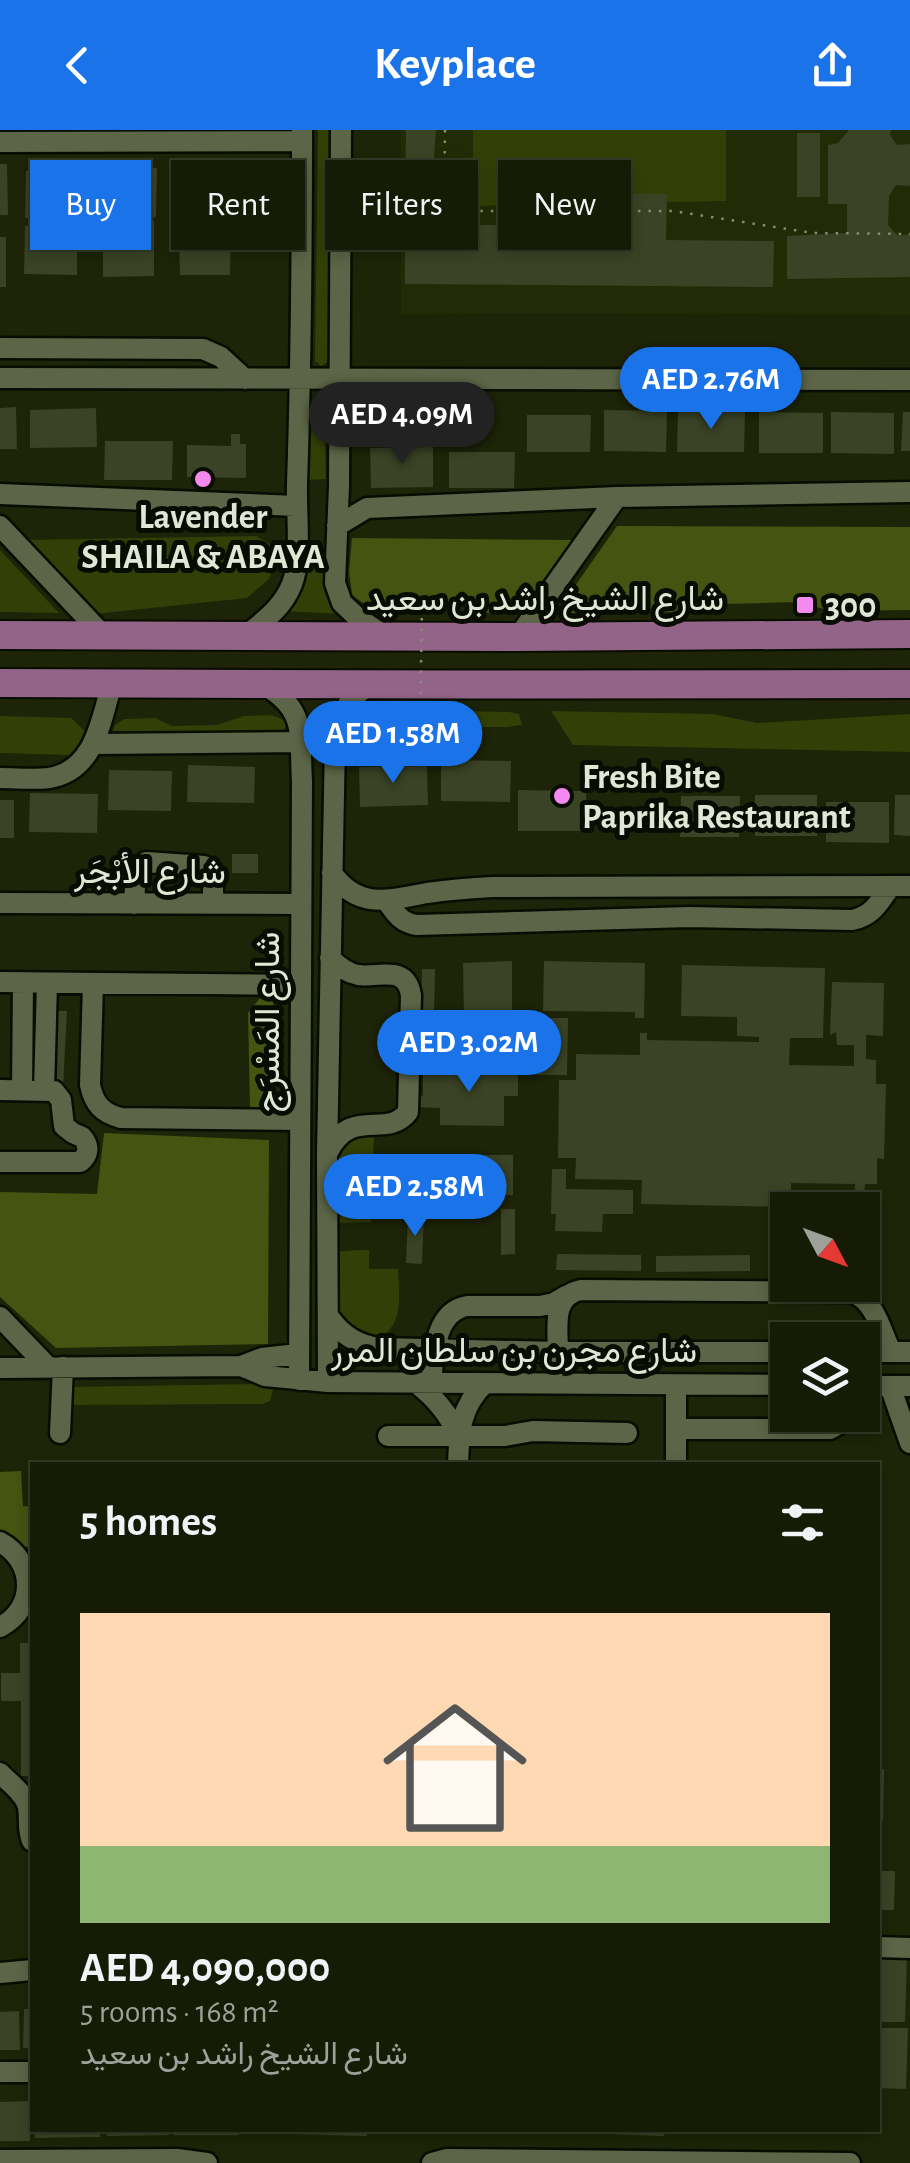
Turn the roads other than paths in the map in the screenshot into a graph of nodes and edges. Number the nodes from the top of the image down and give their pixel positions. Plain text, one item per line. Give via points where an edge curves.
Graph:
1 (341, 130) edge
2 (302, 136) edge
3 (0, 142) edge
4 (0, 348) edge
5 (0, 378) edge
6 (245, 379) junction
7 (302, 379) junction
8 (340, 379) junction
9 (910, 380) edge
10 (340, 486) junction
11 (910, 492) edge
12 (0, 494) edge
13 (617, 497) junction
14 (296, 506) junction
15 (367, 508) junction
16 (0, 526) edge
17 (338, 526) junction
18 (0, 634) edge
19 (910, 634) edge
20 (103, 635) junction
21 (247, 635) junction
22 (383, 635) junction
23 (518, 637) junction
24 (259, 682) junction
25 (0, 683) edge
26 (112, 683) junction
27 (910, 684) edge
28 (368, 686) junction
29 (300, 742) junction
30 (93, 744) junction
31 (0, 778) edge
32 (301, 798) junction
33 (333, 798) junction
34 (332, 872) junction
35 (904, 887) edge
36 (376, 900) junction
37 (0, 903) edge
38 (134, 904) junction
39 (212, 904) junction
40 (300, 904) junction
41 (331, 924) junction
42 (330, 958) junction
43 (0, 982) edge
44 (23, 982) junction
45 (47, 983) junction
46 (93, 984) junction
47 (300, 985) junction
48 (11, 1090) edge
49 (44, 1090) junction
50 (299, 1120) junction
51 (327, 1154) junction
52 (0, 1162) edge
53 (299, 1202) junction
54 (328, 1205) junction
55 (566, 1296) junction
56 (0, 1317) edge
57 (329, 1317) junction
58 (435, 1351) junction
59 (558, 1352) junction
60 (770, 1352) edge
61 (900, 1352) edge
62 (298, 1354) junction
63 (241, 1366) junction
64 (56, 1367) junction
65 (0, 1368) edge
66 (299, 1380) junction
67 (328, 1382) junction
68 (424, 1383) junction
69 (485, 1384) junction
70 (676, 1385) junction
71 (770, 1385) edge
72 (900, 1386) edge
73 (676, 1429) junction
74 (770, 1430) edge
75 (627, 1432) dead end
76 (60, 1433) dead end
77 (388, 1436) dead end
78 (458, 1438) junction
79 (910, 1443) edge
80 (458, 1462) edge
81 (676, 1462) edge
82 (1, 1539) edge
83 (26, 1559) edge
84 (28, 1606) edge
85 (2, 1629) edge
86 (0, 1773) edge
87 (30, 1836) edge
88 (880, 1947) edge
89 (910, 1948) edge
90 (30, 1970) edge
91 (0, 1974) edge
92 (0, 2072) edge
93 (30, 2072) edge
94 (0, 2160) edge
95 (207, 2163) edge
96 (432, 2163) edge
97 (850, 2163) edge

1 - 8 street
2 - 3 street
2 - 7 street
4 - 6 street via 204,349
5 - 6 street
6 - 7 street
7 - 8 street
7 - 14 street
8 - 9 street
8 - 10 street
10 - 15 street
10 - 17 street
11 - 13 street
12 - 14 street
13 - 15 street
13 - 23 street
14 - 21 street via 292,583 278,608
15 - 17 street
16 - 20 street
17 - 22 street via 335,583 342,603
18 - 20 main road, شارع الشيخ راشد بن سعيد
19 - 23 main road, شارع الشيخ راشد بن سعيد
20 - 21 main road, شارع الشيخ راشد بن سعيد
21 - 22 main road, شارع الشيخ راشد بن سعيد
22 - 23 main road, شارع الشيخ راشد بن سعيد
24 - 26 main road
24 - 28 main road
24 - 29 street, شارع المَسْرَج via 294,712
25 - 26 main road
26 - 30 street
27 - 28 main road
28 - 33 street, شارع المَسْرَج via 348,702 337,725
29 - 30 street
29 - 32 street, شارع المَسْرَج
30 - 31 street via 66,773
32 - 33 street
32 - 40 street, شارع المَسْرَج
33 - 34 street, شارع المَسْرَج
34 - 36 street via 347,890
34 - 41 street, شارع المَسْرَج
35 - 36 street via 492,887
35 - 36 street via 852,920 417,925
36 - 41 street via 346,907
37 - 38 street, شارع الأبْجَر
38 - 39 street, شارع الأبْجَر
38 - 39 street via 136,870 150,862 204,866 212,876
39 - 40 street, شارع الأبْجَر
40 - 47 street, شارع المَسْرَج
41 - 42 street, شارع المَسْرَج
42 - 51 street, شارع المَسْرَج
42 - 51 street via 351,973 398,976 411,994 405,1117 356,1125
43 - 44 street
44 - 45 street
44 - 48 street
45 - 46 street
45 - 49 street
46 - 47 street
46 - 50 street via 90,1085 109,1115
47 - 50 street, شارع المَسْرَج
48 - 49 street
49 - 52 street via 59,1096 64,1126 85,1141 87,1155 80,1162
50 - 53 street, شارع المَسْرَج
51 - 54 street, شارع المَسْرَج
53 - 54 street via 311,1196
53 - 62 street, شارع المَسْرَج
54 - 57 street, شارع المَسْرَج
55 - 58 street via 547,1305 455,1309 443,1322
55 - 59 street via 558,1312
55 - 61 street via 581,1290 852,1292 871,1306
56 - 64 street
57 - 58 street, شارع مجرن بن سلطان المرر via 360,1344
57 - 67 street, شارع المَسْرَج
58 - 59 street, شارع مجرن بن سلطان المرر
58 - 68 street
59 - 60 street, شارع مجرن بن سلطان المرر
62 - 63 street, شارع مجرن بن سلطان المرر
62 - 66 street, شارع المَسْرَج
63 - 64 street, شارع مجرن بن سلطان المرر
63 - 66 street, شارع مجرن بن سلطان المرر
64 - 65 street, شارع مجرن بن سلطان المرر
64 - 76 street
66 - 67 street, شارع مجرن بن سلطان المرر
67 - 68 street, شارع مجرن بن سلطان المرر
68 - 69 street, شارع مجرن بن سلطان المرر
68 - 78 street
69 - 70 street, شارع مجرن بن سلطان المرر
69 - 78 street via 468,1402
70 - 71 street, شارع مجرن بن سلطان المرر
70 - 73 street
72 - 79 street
73 - 74 street
73 - 81 street
75 - 78 street via 533,1430
77 - 78 street
78 - 80 street
82 - 83 street
83 - 84 street
84 - 85 street
86 - 87 street via 26,1803
88 - 89 street
90 - 91 street
92 - 93 street
94 - 95 street
96 - 97 street

